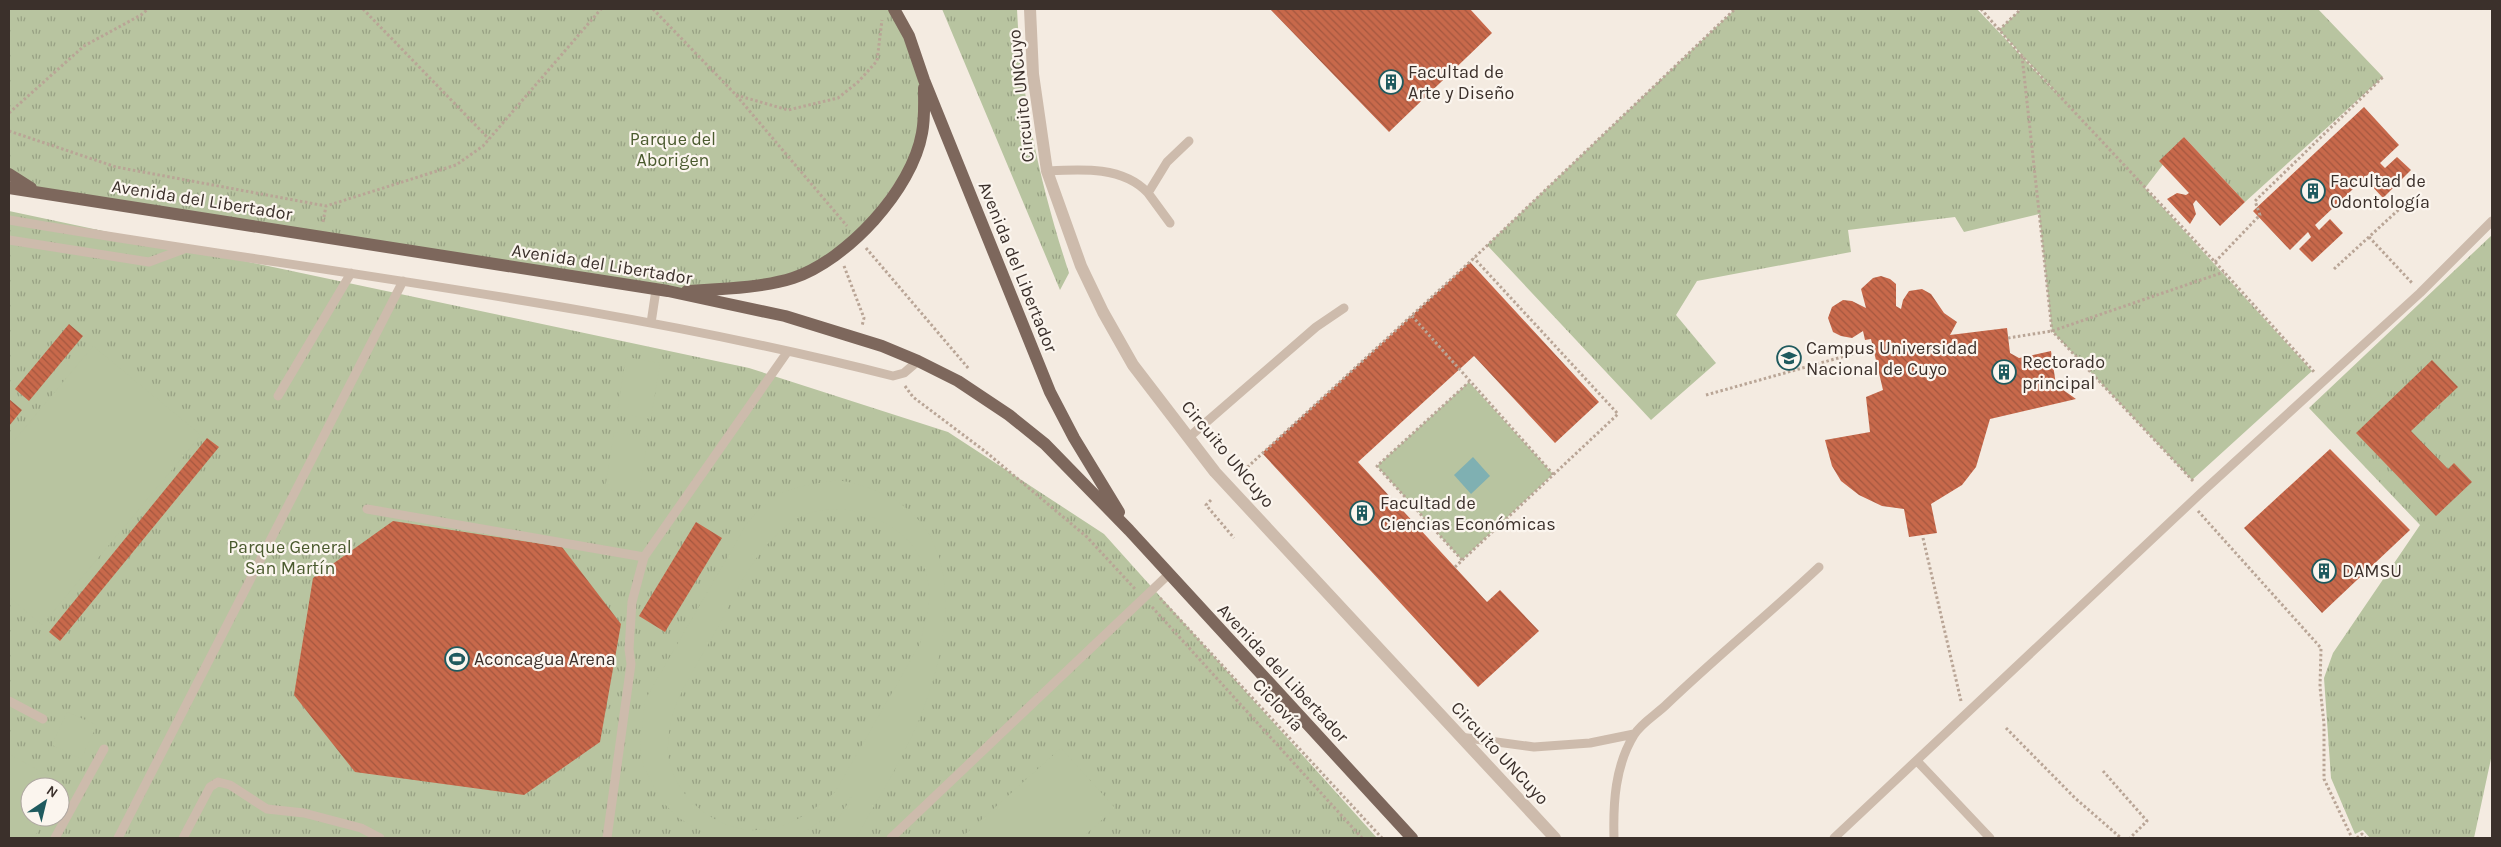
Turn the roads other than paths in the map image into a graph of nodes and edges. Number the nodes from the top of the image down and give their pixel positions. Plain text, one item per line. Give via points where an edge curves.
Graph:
1 (894, 9) edge
2 (1030, 9) edge
3 (924, 80) junction
4 (1190, 141) dead end
5 (1047, 171) junction
6 (9, 174) edge
7 (9, 188) edge
8 (35, 191) junction
9 (1148, 193) junction
10 (9, 220) edge
11 (2492, 221) edge
12 (1170, 224) dead end
13 (9, 240) edge
14 (186, 248) junction
15 (351, 273) junction
16 (404, 281) junction
17 (662, 291) junction
18 (1344, 308) dead end
19 (651, 323) junction
20 (788, 350) junction
21 (918, 361) junction
22 (278, 396) dead end
23 (1188, 438) junction
24 (367, 509) dead end
25 (1129, 530) junction
26 (644, 556) junction
27 (1819, 567) dead end
28 (1169, 574) junction
29 (9, 701) edge
30 (43, 719) dead end
31 (1634, 734) junction
32 (1460, 737) junction
33 (104, 749) dead end
34 (1917, 761) junction
35 (55, 838) edge
36 (118, 838) edge
37 (183, 838) edge
38 (380, 838) edge
39 (607, 838) edge
40 (891, 838) edge
41 (1412, 838) edge
42 (1556, 838) edge
43 (1614, 838) edge
44 (1834, 838) edge
45 (1990, 838) edge

1 - 3 main road, Avenida del Libertador via 909,36
2 - 5 street, Circuito UNCuyo via 1033,74
3 - 17 main road via 922,134 915,155 891,198 857,238 828,260 793,278 716,289
3 - 25 main road, Avenida del Libertador via 1050,392
4 - 9 lane via 1167,162
5 - 9 lane via 1088,168 1111,173 1142,186
5 - 23 street, Circuito UNCuyo via 1082,266 1103,312 1133,365
6 - 8 main road, Avenida del Libertador
7 - 8 main road
8 - 17 main road, Avenida del Libertador
9 - 12 lane
10 - 14 lane
11 - 34 lane via 2420,293
13 - 14 lane via 149,262
14 - 15 lane
15 - 16 lane
15 - 22 lane
16 - 19 lane
16 - 36 lane
17 - 19 lane
17 - 21 main road, Avenida del Libertador via 785,316 882,346
18 - 23 lane via 1316,327
19 - 20 lane
20 - 21 lane via 899,376
20 - 26 lane
21 - 25 main road, Avenida del Libertador via 958,381 1045,444
23 - 32 street, Circuito UNCuyo
24 - 26 lane
25 - 28 main road, Avenida del Libertador
26 - 39 lane via 632,602 628,649 631,664
27 - 31 lane via 1785,600 1712,660
28 - 40 lane
28 - 41 main road, Avenida del Libertador
29 - 30 lane
31 - 32 lane via 1534,747
31 - 43 lane via 1620,765
32 - 42 street, Circuito UNCuyo
33 - 35 lane
34 - 44 lane
34 - 45 lane
37 - 38 lane via 210,787 218,782 230,784 267,809 304,813 361,828

